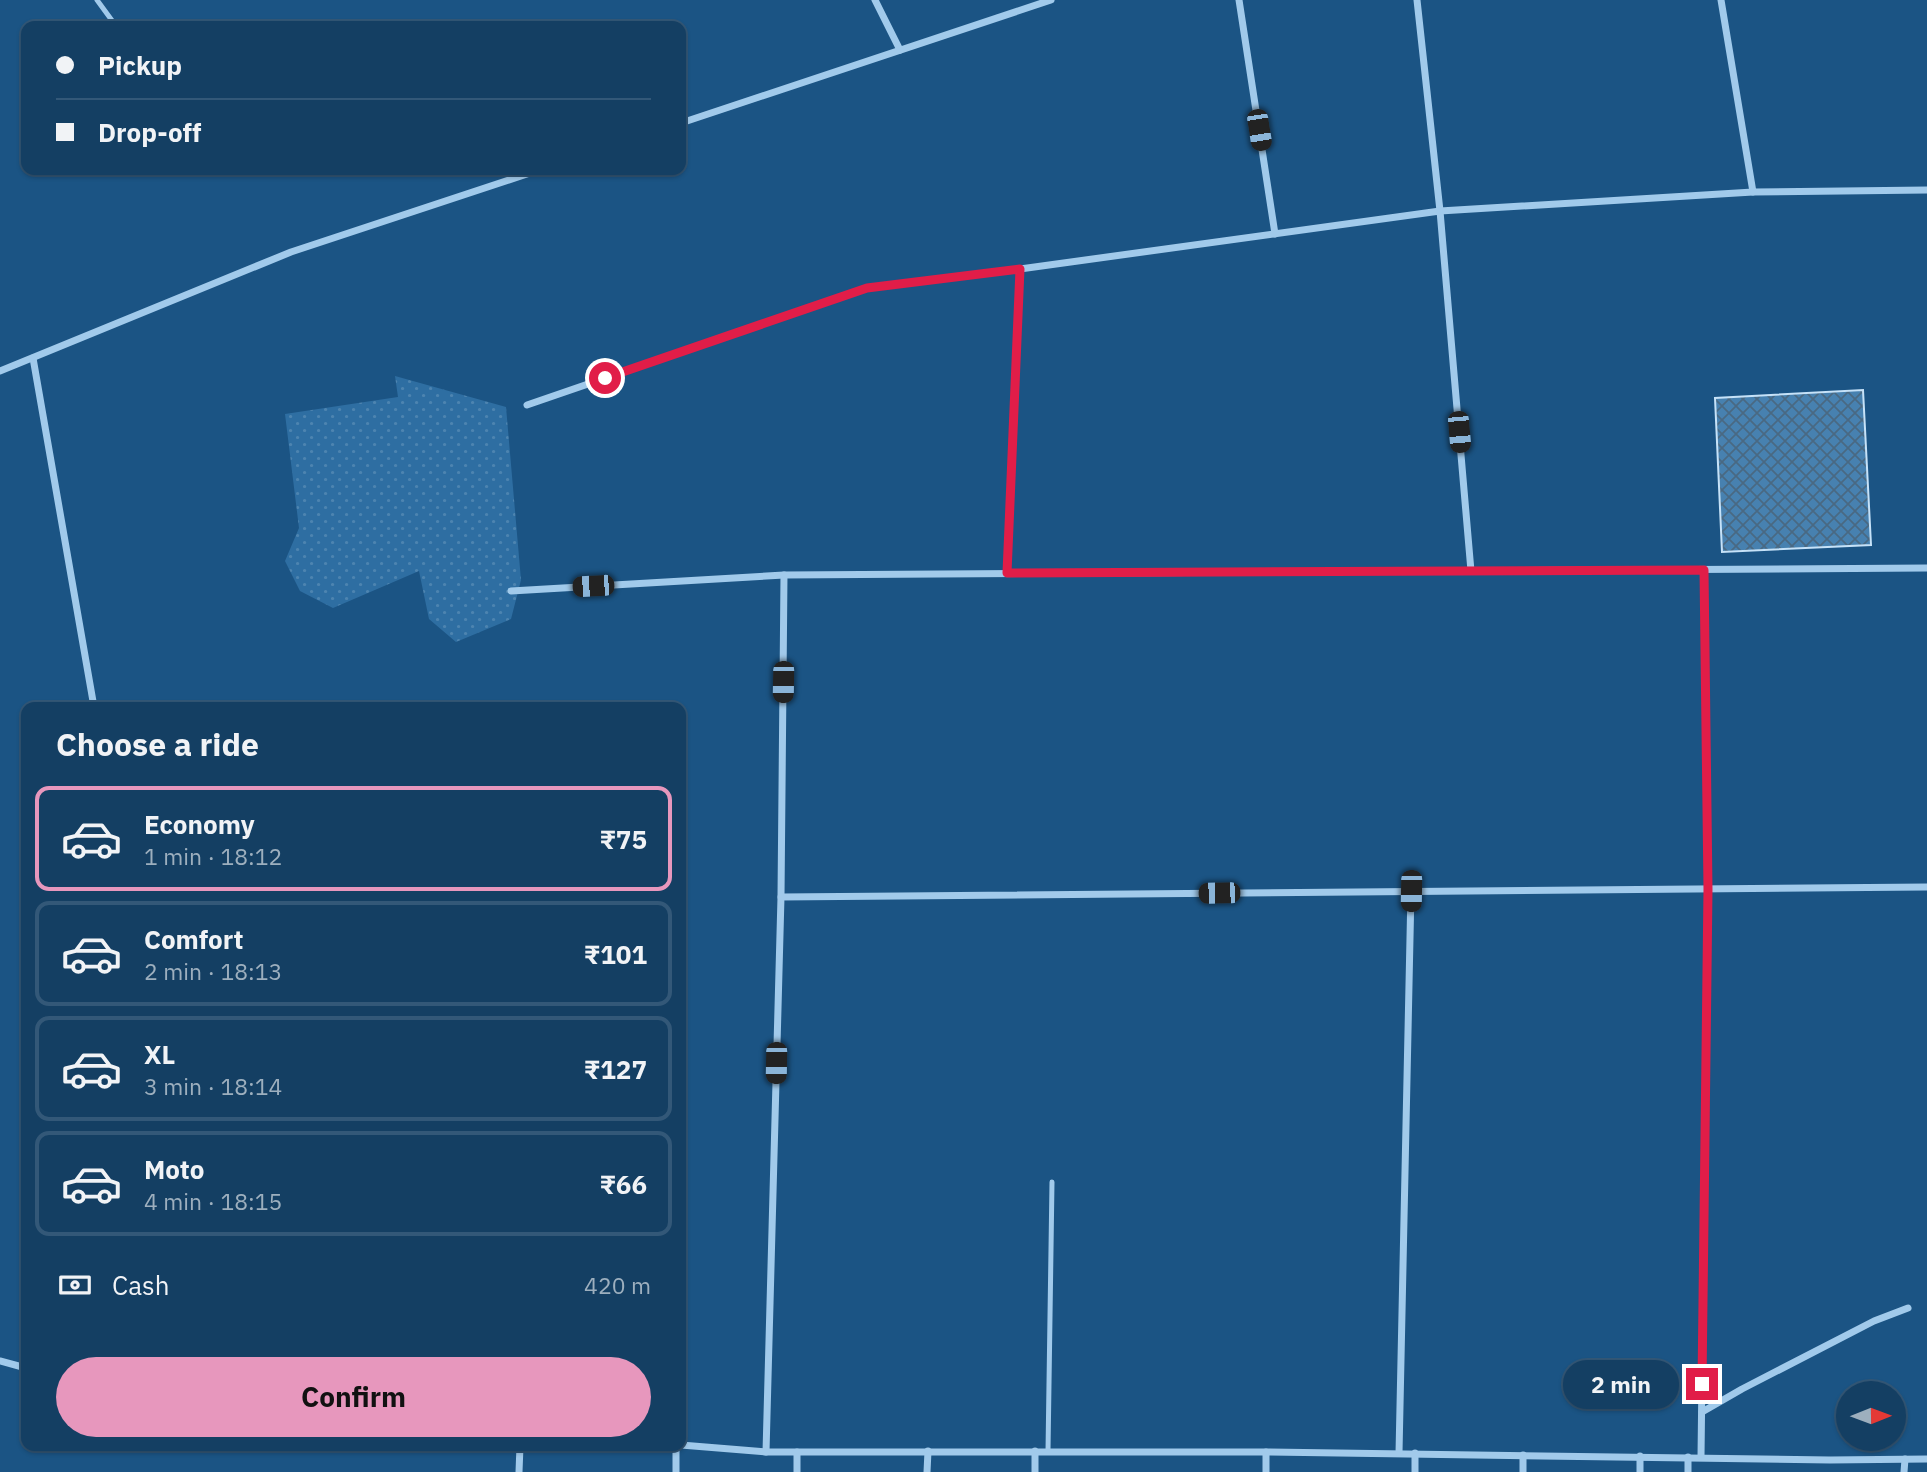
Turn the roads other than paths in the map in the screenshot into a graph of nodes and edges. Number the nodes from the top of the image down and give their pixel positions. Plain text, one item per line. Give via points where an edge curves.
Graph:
1 (97, 0) edge
2 (875, 0) edge
3 (1051, 0) edge
4 (1238, 0) edge
5 (1417, 0) edge
6 (1721, 0) edge
7 (112, 21) edge
8 (900, 50) junction
9 (686, 121) edge
10 (524, 175) edge
11 (1927, 190) edge
12 (1754, 192) junction
13 (1440, 211) junction
14 (1275, 234) junction
15 (1020, 269) junction
16 (33, 358) junction
17 (0, 371) edge
18 (527, 405) dead end
19 (1927, 568) edge
20 (1704, 570) junction
21 (1471, 571) junction
22 (1007, 573) junction
23 (784, 575) junction
24 (511, 591) dead end
25 (93, 702) edge
26 (1927, 887) edge
27 (1708, 889) junction
28 (1411, 891) junction
29 (780, 897) junction
30 (1052, 1182) dead end
31 (1908, 1308) dead end
32 (0, 1361) edge
33 (21, 1367) edge
34 (1702, 1412) junction
35 (686, 1446) edge
36 (520, 1451) edge
37 (678, 1451) edge
38 (928, 1451) junction
39 (1035, 1451) junction
40 (1048, 1451) junction
41 (766, 1452) junction
42 (797, 1452) junction
43 (1266, 1452) junction
44 (1399, 1452) junction
45 (1415, 1453) junction
46 (1523, 1455) junction
47 (1640, 1456) junction
48 (1688, 1457) junction
49 (1701, 1457) junction
50 (1927, 1459) edge
51 (1905, 1460) junction
52 (519, 1472) edge
53 (676, 1472) edge
54 (797, 1472) edge
55 (927, 1472) edge
56 (1035, 1472) edge
57 (1266, 1472) edge
58 (1415, 1472) edge
59 (1523, 1472) edge
60 (1640, 1472) edge
61 (1688, 1472) edge
62 (1904, 1472) edge

1 - 7 lane
2 - 8 street
3 - 8 street
4 - 14 street
5 - 13 street
6 - 12 street
8 - 9 street
10 - 16 street via 291,252
11 - 12 street
12 - 13 street
13 - 14 street
13 - 21 street
14 - 15 street
15 - 18 street via 867,288
15 - 22 street
16 - 17 street
16 - 25 street
19 - 20 street
20 - 21 street
20 - 27 street
21 - 22 street
22 - 23 street
23 - 24 street
23 - 29 street
26 - 27 street
27 - 28 street
27 - 34 street
28 - 29 street
28 - 44 street
29 - 41 street
30 - 40 lane
31 - 34 street via 1874,1321
32 - 33 street
34 - 49 street
35 - 41 street
36 - 52 street
37 - 53 street
38 - 39 street
38 - 42 street
38 - 55 street
39 - 40 street
39 - 56 street
40 - 43 street
41 - 42 street
42 - 54 street
43 - 44 street
43 - 57 street
44 - 45 street
45 - 46 street
45 - 58 street
46 - 47 street
46 - 59 street
47 - 48 street
47 - 60 street
48 - 49 street
48 - 61 street
49 - 51 street
50 - 51 street
51 - 62 street

